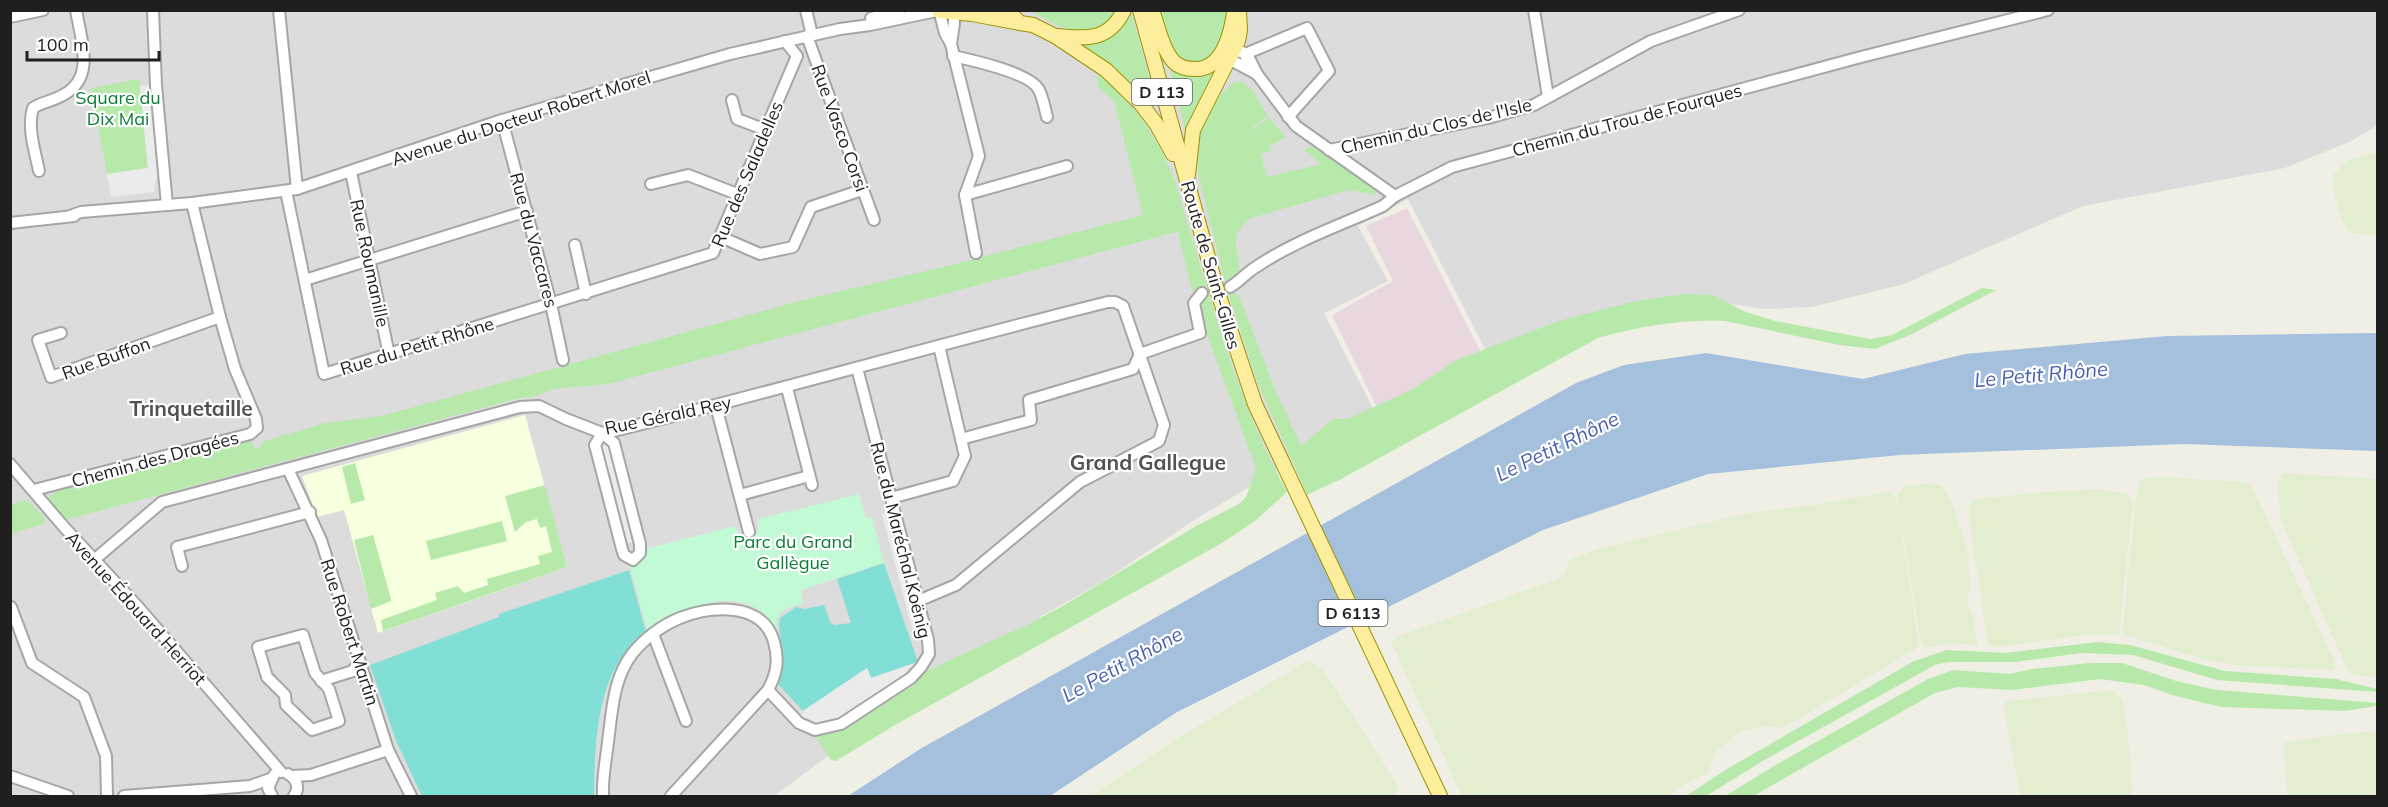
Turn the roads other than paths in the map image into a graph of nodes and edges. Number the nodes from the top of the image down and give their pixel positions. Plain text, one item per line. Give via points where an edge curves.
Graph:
1 (43, 10) edge
2 (76, 10) edge
3 (153, 10) edge
4 (279, 10) edge
5 (806, 10) edge
6 (900, 10) edge
7 (1007, 10) edge
8 (1124, 10) edge
9 (1140, 10) edge
10 (1152, 10) edge
11 (1234, 10) edge
12 (1239, 10) edge
13 (1534, 10) edge
14 (1739, 10) edge
15 (2048, 10) edge
16 (945, 11) edge
17 (10, 17) edge
18 (1025, 20) edge
19 (840, 29) junction
20 (809, 35) junction
21 (1055, 36) junction
22 (785, 40) junction
23 (952, 50) junction
24 (1233, 54) junction
25 (813, 55) junction
26 (797, 56) junction
27 (1247, 67) junction
28 (1257, 74) junction
29 (1548, 98) junction
30 (732, 100) dead end
31 (1047, 117) dead end
32 (1288, 117) junction
33 (502, 120) junction
34 (766, 130) junction
35 (1329, 150) junction
36 (1067, 166) dead end
37 (39, 171) dead end
38 (351, 172) junction
39 (1187, 183) junction
40 (651, 184) dead end
41 (292, 190) junction
42 (862, 190) junction
43 (737, 194) junction
44 (965, 195) junction
45 (1395, 196) junction
46 (192, 203) junction
47 (167, 205) junction
48 (527, 212) junction
49 (874, 220) dead end
50 (10, 222) edge
51 (721, 237) junction
52 (575, 245) dead end
53 (976, 253) dead end
54 (370, 260) junction
55 (305, 280) junction
56 (1230, 287) dead end
57 (1202, 293) dead end
58 (586, 294) junction
59 (551, 304) junction
60 (220, 317) junction
61 (61, 333) dead end
62 (939, 346) junction
63 (1140, 354) junction
64 (389, 355) junction
65 (563, 360) dead end
66 (857, 368) junction
67 (787, 388) junction
68 (716, 405) junction
69 (602, 433) junction
70 (961, 439) junction
71 (10, 464) edge
72 (288, 469) junction
73 (34, 490) junction
74 (740, 495) junction
75 (891, 498) junction
76 (310, 512) junction
77 (749, 532) dead end
78 (94, 560) junction
79 (182, 566) dead end
80 (918, 601) junction
81 (11, 607) edge
82 (653, 634) junction
83 (359, 661) junction
84 (321, 681) junction
85 (768, 690) junction
86 (686, 722) dead end
87 (388, 750) junction
88 (10, 776) edge
89 (274, 776) junction
90 (250, 786) junction
91 (296, 789) edge
92 (270, 795) edge
93 (68, 796) edge
94 (106, 796) edge
95 (124, 796) edge
96 (411, 796) edge
97 (603, 796) edge
98 (671, 796) edge
99 (1440, 796) edge

1 - 17 street
2 - 37 street via 84,64 82,75 70,91 33,108 30,116
3 - 47 street
4 - 41 street, Rue du Petit Rhône
5 - 20 street, Rue Vasco Corsi
6 - 19 street, Avenue du Docteur Robert Morel
7 - 18 main road
8 - 21 main road via 1106,32 1090,38
9 - 39 main road, Route de Saint-Gilles / D 113
10 - 24 main road via 1174,62 1186,69 1206,67
11 - 24 main road
12 - 24 main road via 1240,30
13 - 29 street
14 - 29 street, Chemin du Clos de l'Isle via 1651,41
15 - 45 street, Chemin du Trou de Fourques via 1452,167
16 - 18 main road
16 - 19 street, Avenue du Docteur Robert Morel
16 - 23 street via 945,33
18 - 21 main road
19 - 20 street, Avenue du Docteur Robert Morel
20 - 22 street, Avenue du Docteur Robert Morel
20 - 25 street, Rue Vasco Corsi
21 - 39 main road via 1106,70 1141,104 1157,125
22 - 26 street
22 - 33 street, Avenue du Docteur Robert Morel
23 - 31 street via 1030,81 1039,88
23 - 44 street via 979,156
24 - 27 street
24 - 27 street
24 - 28 street
24 - 32 street via 1307,28 1329,71
24 - 39 main road via 1193,130
25 - 26 street
25 - 42 street, Rue Vasco Corsi
26 - 34 street, Rue des Saladelles
27 - 28 street
28 - 32 street
29 - 35 street, Chemin du Clos de l'Isle via 1488,118
30 - 34 street via 737,119
32 - 35 street
33 - 38 street, Avenue du Docteur Robert Morel
33 - 48 street, Rue du Vaccares
34 - 43 street, Rue des Saladelles
35 - 45 street
36 - 44 street
38 - 41 street, Avenue du Docteur Robert Morel
38 - 54 street, Rue Roumanille
39 - 99 main road, Route de Saint-Gilles / D 6113 via 1252,395
40 - 43 street via 688,175
41 - 46 street, Avenue du Docteur Robert Morel
41 - 55 street, Rue du Petit Rhône
42 - 49 street, Rue Vasco Corsi
42 - 51 street via 811,207 792,247 760,254
43 - 51 street, Rue des Saladelles
44 - 53 street
45 - 56 street, Chemin du Trou de Fourques via 1383,206 1255,267
46 - 47 street, Avenue du Docteur Robert Morel
46 - 60 street, Chemin des Dragées
47 - 50 street, Avenue du Docteur Robert Morel
48 - 54 street
48 - 59 street, Rue du Vaccares
51 - 58 street, Rue des Saladelles via 713,253
52 - 58 street
54 - 55 street
54 - 64 street, Rue Roumanille
55 - 64 street, Rue du Petit Rhône via 324,374
57 - 63 street via 1194,303 1200,333
58 - 59 street, Rue des Saladelles
59 - 64 street, Rue du Petit Rhône
59 - 65 street, Rue du Vaccares
60 - 61 street, Rue Buffon via 51,377 38,340
60 - 73 street, Chemin des Dragées via 235,369 256,419 254,432
62 - 63 street, Rue Gérald Rey via 1115,302 1123,306
62 - 66 street, Rue Gérald Rey
62 - 70 street
63 - 70 street via 1133,369 1029,400 1031,420
63 - 80 street via 1164,425 1159,441 1080,482 956,585
66 - 67 street, Rue Gérald Rey
66 - 75 street, Rue du Maréchal Koënig
67 - 68 street, Rue Gérald Rey
67 - 74 street via 810,480
68 - 69 street, Rue Gérald Rey
68 - 74 street
69 - 69 street via 595,445 622,549 633,560 640,554 640,544 614,442
69 - 72 street, Rue Gérald Rey via 539,406 520,406
70 - 75 street via 965,456 953,481
71 - 73 street, Avenue Édouard Herriot
72 - 76 street, Rue Robert Martin
72 - 78 street, Rue Gérald Rey via 162,502
73 - 78 street, Avenue Édouard Herriot
74 - 77 street
75 - 80 street, Rue du Maréchal Koënig
76 - 79 street via 177,547
76 - 83 street, Rue Robert Martin
78 - 89 street, Avenue Édouard Herriot via 262,752
80 - 85 street, Rue du Maréchal Koënig via 928,640 928,654 921,667 911,678 841,724 814,730 799,723
81 - 94 street via 32,663 84,697 106,756
82 - 85 street via 677,619 703,611 742,611 759,619 772,634 778,657 775,678
82 - 86 street
82 - 97 street via 631,655 614,693
83 - 84 street via 353,671
83 - 87 street, Rue Robert Martin
84 - 84 street via 303,635 258,647 267,677 285,695 286,705 312,730 339,721 329,689
85 - 98 street
87 - 91 street via 311,775
87 - 96 street, Rue Robert Martin
88 - 93 street
89 - 90 street
89 - 91 street
89 - 92 street
90 - 92 street
90 - 95 street

